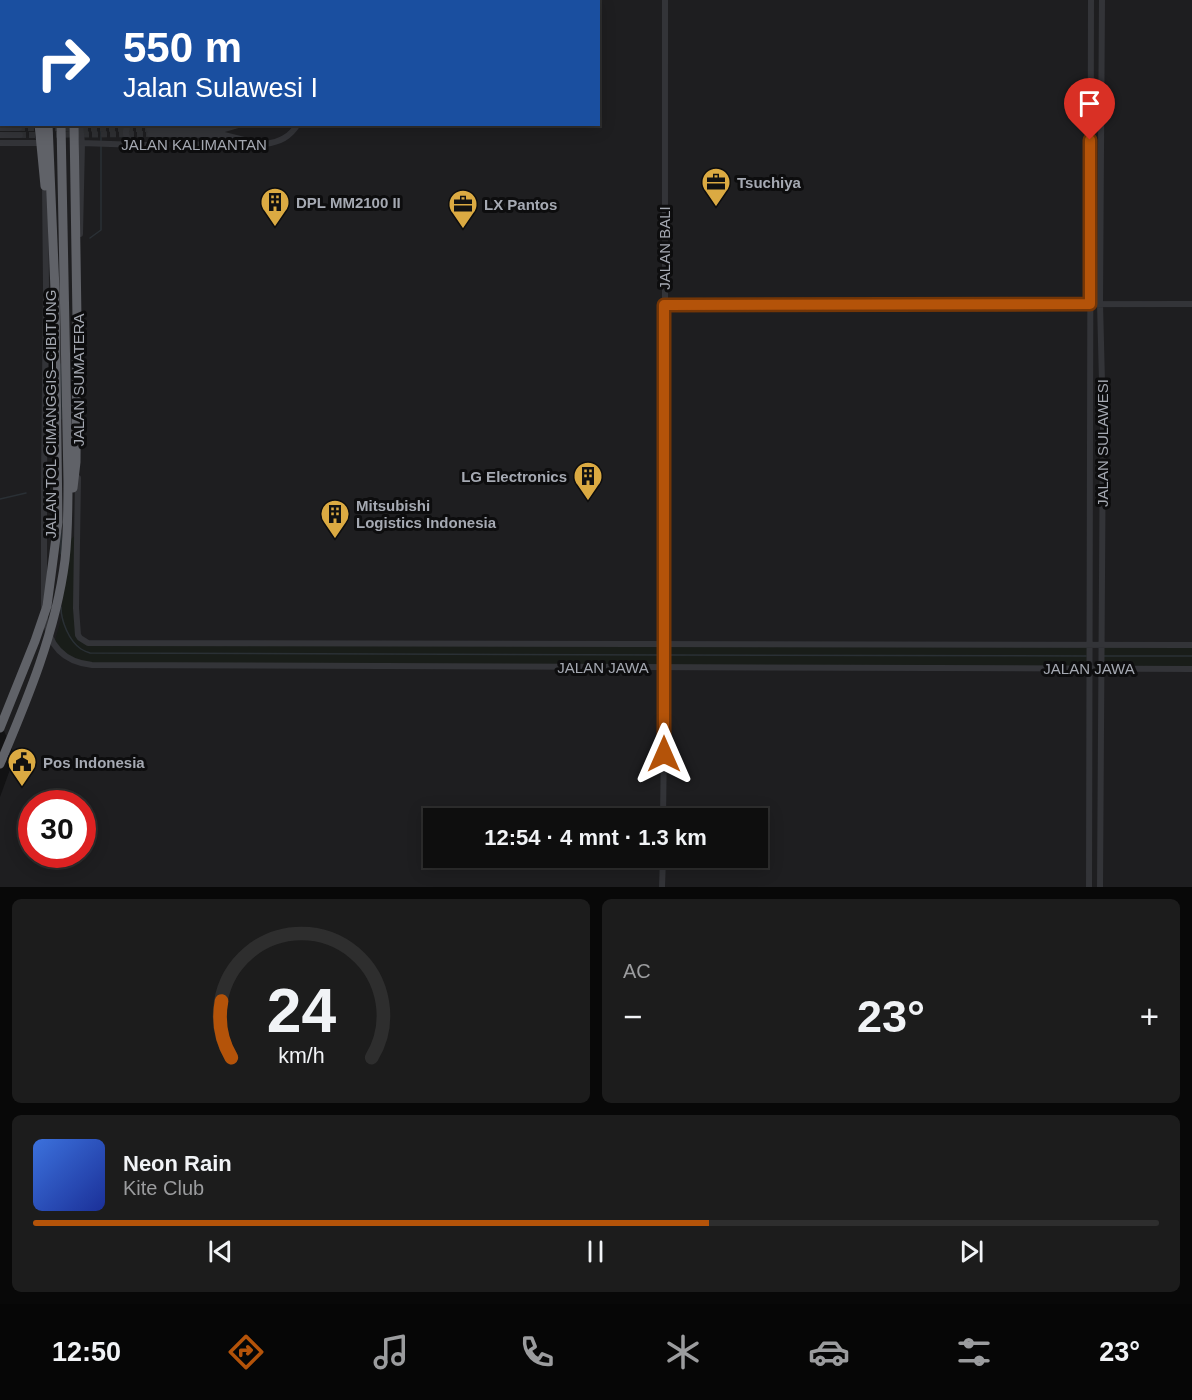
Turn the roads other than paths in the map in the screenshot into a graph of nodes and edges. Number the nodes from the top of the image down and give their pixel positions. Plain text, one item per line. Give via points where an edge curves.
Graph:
1 (665, 0) edge
2 (1091, 0) edge
3 (1102, 0) edge
4 (34, 126) edge
5 (39, 126) edge
6 (47, 126) edge
7 (47, 126) edge
8 (62, 126) edge
9 (74, 126) edge
10 (80, 126) edge
11 (128, 126) edge
12 (234, 126) edge
13 (296, 126) edge
14 (0, 128) edge
15 (0, 135) edge
16 (0, 143) edge
17 (45, 143) junction
18 (82, 143) junction
19 (257, 144) junction
20 (139, 145) junction
21 (55, 290) junction
22 (1100, 303) junction
23 (1090, 304) junction
24 (1192, 304) edge
25 (664, 305) junction
26 (67, 531) junction
27 (78, 635) joint
28 (1192, 645) edge
29 (664, 646) junction
30 (1089, 646) junction
31 (1101, 646) junction
32 (665, 664) junction
33 (1089, 666) junction
34 (1101, 666) junction
35 (1192, 669) edge
36 (0, 728) edge
37 (0, 764) edge
38 (663, 808) edge
39 (663, 868) edge
40 (662, 887) edge
41 (1089, 887) edge
42 (1100, 887) edge

1 - 25 street, JALAN BALI
2 - 23 street, JALAN SULAWESI
3 - 22 street, JALAN SULAWESI
4 - 17 street
5 - 21 highway, bridge
6 - 17 street
7 - 21 highway, bridge
8 - 26 highway, JALAN TOL CIMANGGIS–CIBITUNG, bridge
9 - 26 highway, bridge via 76,462
10 - 18 street, JALAN SUMATERA
11 - 20 street via 129,141
12 - 19 street via 149,131 224,135
13 - 19 street, JALAN KALIMANTAN via 288,137 276,143
14 - 15 street via 19,131
16 - 17 street
17 - 32 street, JALAN JAWA via 43,596 46,624 63,655 92,665
18 - 20 street, JALAN KALIMANTAN
18 - 27 street, JALAN SUMATERA
19 - 20 street, JALAN KALIMANTAN
21 - 36 highway, JALAN TOL CIMANGGIS–CIBITUNG, bridge via 55,557 47,606
22 - 23 street
22 - 24 street
22 - 31 street, JALAN SULAWESI
23 - 25 street
23 - 30 street, JALAN SULAWESI
25 - 29 street, JALAN BALI
26 - 37 highway, JALAN TOL CIMANGGIS–CIBITUNG, bridge via 56,607 45,648
27 - 29 street, JALAN JAWA via 88,643
28 - 31 street, JALAN JAWA
29 - 30 street, JALAN JAWA
29 - 32 street, JALAN BALI
30 - 31 street, JALAN JAWA
30 - 33 street, JALAN SULAWESI
31 - 34 street, JALAN SULAWESI
32 - 33 street, JALAN JAWA
32 - 38 street, JALAN BALI
33 - 34 street, JALAN JAWA
33 - 41 street, JALAN SULAWESI
34 - 35 street, JALAN JAWA
34 - 42 street, JALAN SULAWESI
39 - 40 street

